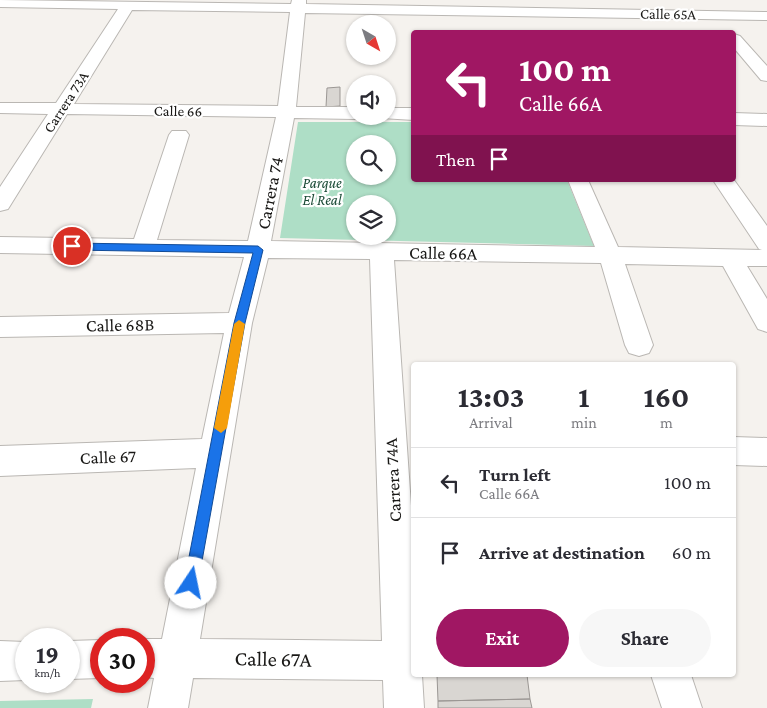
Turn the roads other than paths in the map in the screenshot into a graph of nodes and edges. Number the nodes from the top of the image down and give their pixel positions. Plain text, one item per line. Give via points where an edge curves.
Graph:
1 (699, 0) edge
2 (129, 2) edge
3 (0, 3) edge
4 (299, 4) edge
5 (511, 6) edge
6 (712, 15) junction
7 (767, 16) edge
8 (518, 25) dead end
9 (726, 30) edge
10 (736, 41) edge
11 (767, 76) edge
12 (0, 108) edge
13 (62, 109) junction
14 (286, 112) junction
15 (346, 113) edge
16 (396, 114) edge
17 (411, 114) edge
18 (736, 119) edge
19 (767, 120) edge
20 (179, 135) dead end
21 (579, 182) edge
22 (724, 182) edge
23 (0, 204) edge
24 (767, 243) edge
25 (0, 245) edge
26 (143, 248) junction
27 (258, 250) junction
28 (382, 252) junction
29 (610, 255) junction
30 (730, 257) junction
31 (767, 258) edge
32 (767, 322) edge
33 (239, 323) junction
34 (0, 327) edge
35 (639, 345) dead end
36 (736, 451) edge
37 (767, 452) edge
38 (216, 453) junction
39 (0, 461) edge
40 (160, 658) edge
41 (402, 660) junction
42 (0, 661) edge
43 (15, 661) edge
44 (672, 677) edge
45 (168, 708) edge
46 (404, 708) edge
47 (682, 708) edge

1 - 6 street
2 - 3 street, Calle 65A
2 - 4 street, Calle 65A
2 - 13 street, Carrera 73A
4 - 5 street, Calle 65A
4 - 14 street, Carrera 74
5 - 6 street, Calle 65A
5 - 8 street
6 - 7 street, Calle 65A
6 - 9 street
10 - 11 street
12 - 13 street, Calle 66
13 - 14 street, Calle 66
13 - 23 street, Carrera 73A
14 - 15 street, Calle 66
14 - 27 street, Carrera 74
16 - 17 street
18 - 19 street
20 - 26 street
21 - 29 street
22 - 24 street
25 - 26 street, Calle 66A
26 - 27 street, Calle 66A
27 - 28 street, Calle 66A
27 - 33 street, Carrera 74
28 - 29 street, Calle 66A
28 - 41 street, Carrera 74A
29 - 30 street, Calle 66A
29 - 35 street
30 - 31 street, Calle 66A
30 - 32 street
33 - 34 street, Calle 68B
33 - 38 street, Carrera 74
36 - 37 street
38 - 39 street, Calle 67
38 - 40 street, Carrera 74
40 - 41 street, Calle 67A
40 - 45 street, Carrera 74
41 - 46 street, Carrera 74A
42 - 43 street
44 - 47 street

